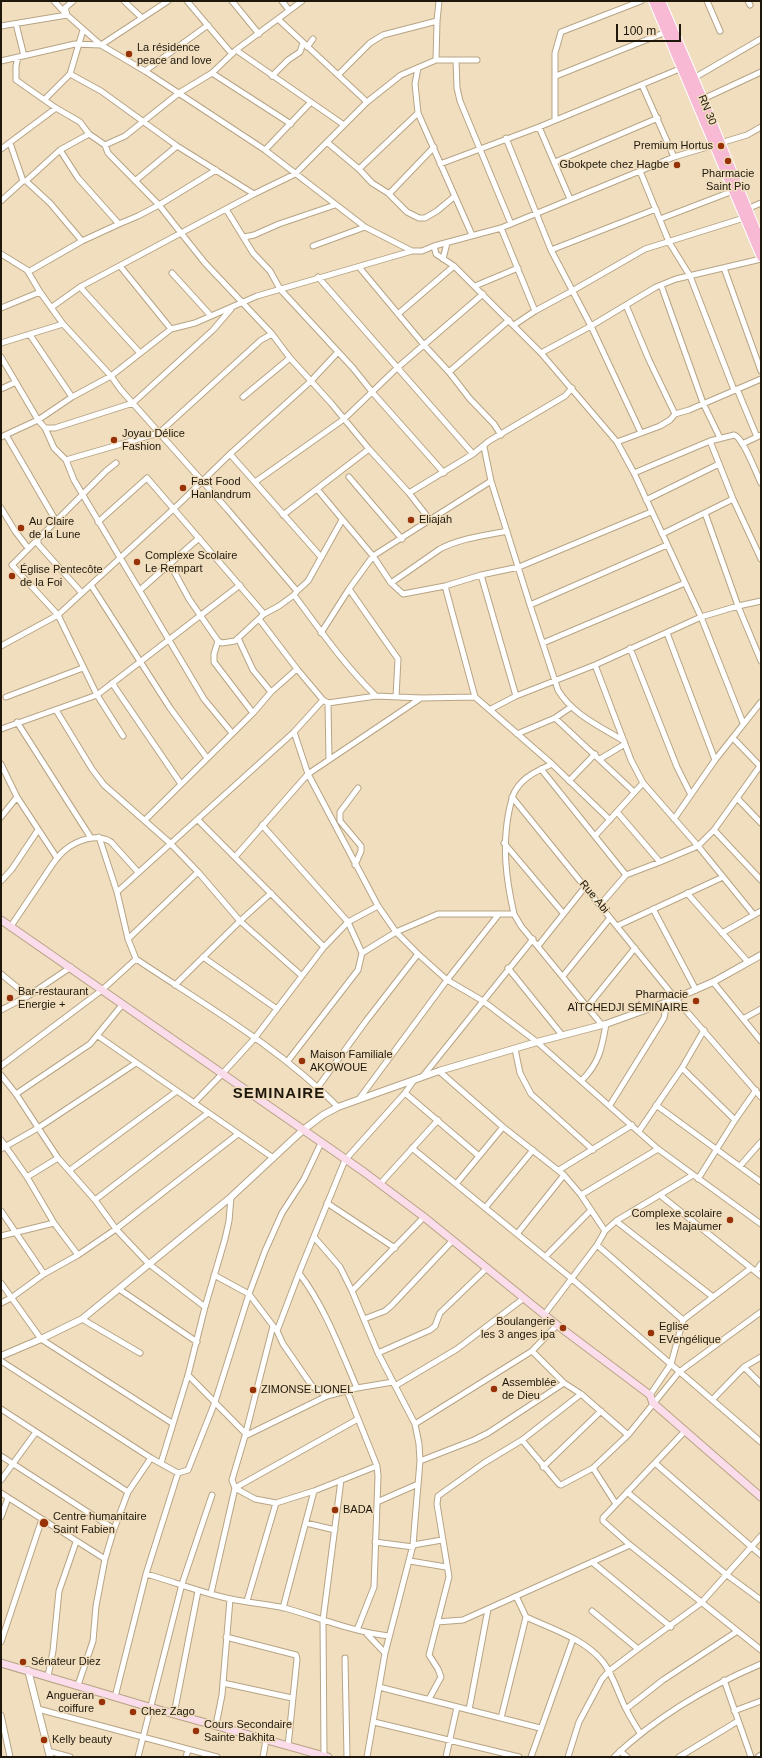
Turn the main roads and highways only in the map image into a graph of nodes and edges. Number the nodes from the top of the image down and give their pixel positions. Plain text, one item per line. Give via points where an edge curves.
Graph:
1 (653, 1) edge
2 (661, 1) edge
3 (717, 143) junction
4 (761, 242) edge
5 (761, 258) edge
6 (1, 920) edge
7 (761, 1497) edge
8 (1, 1663) edge
9 (305, 1754) edge
10 (326, 1756) edge

1 - 3 main road, RN 30
2 - 3 main road, RN 30 / RN 30 via 703,99
3 - 4 main road, RN 30 / RN 30
3 - 5 main road, RN 30 via 733,191
6 - 7 main road via 424,1217 557,1325 650,1395 653,1403
8 - 9 main road via 288,1746
9 - 10 main road

